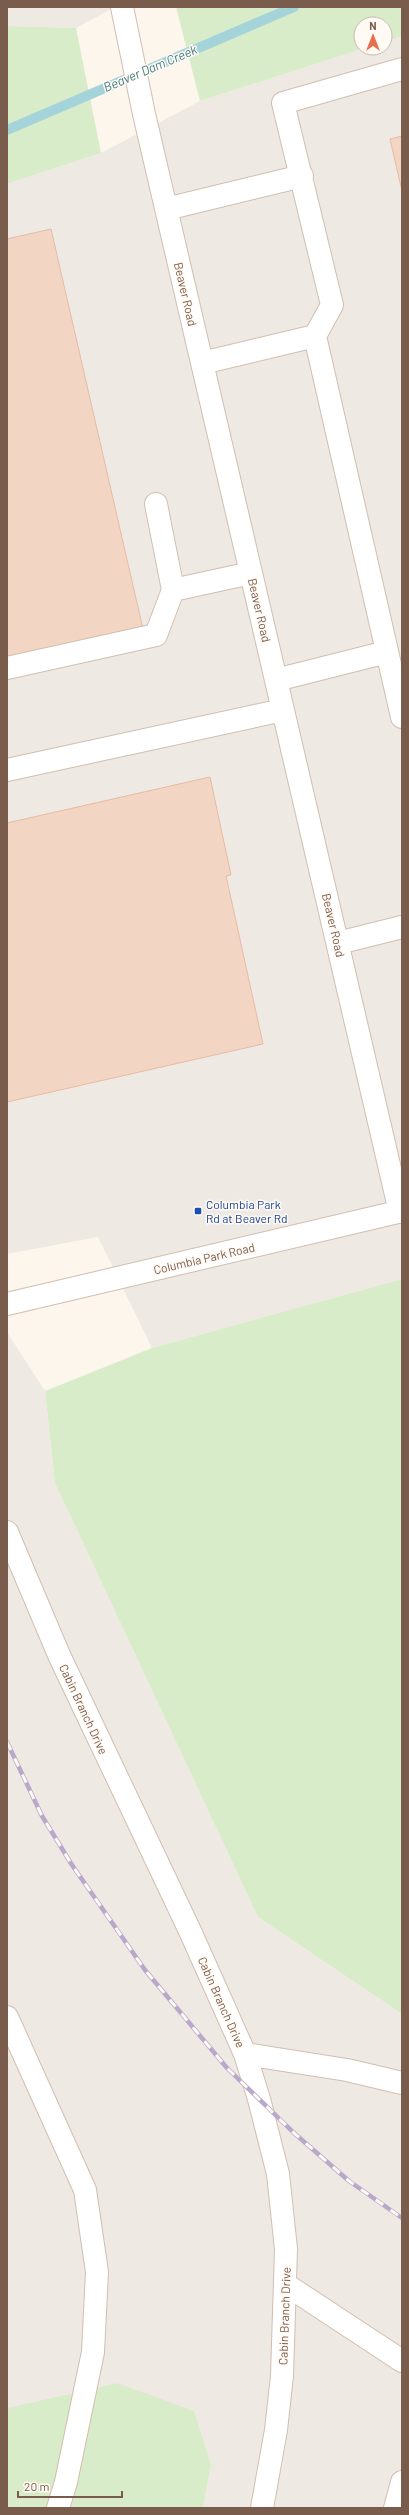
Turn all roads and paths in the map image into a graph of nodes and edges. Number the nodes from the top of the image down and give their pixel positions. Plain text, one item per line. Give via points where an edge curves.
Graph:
1 (122, 8) edge
2 (402, 69) edge
3 (302, 176) junction
4 (166, 209) junction
5 (315, 336) junction
6 (202, 363) junction
7 (156, 504) dead end
8 (251, 573) junction
9 (173, 590) junction
10 (387, 652) junction
11 (7, 668) edge
12 (276, 680) junction
13 (283, 710) junction
14 (402, 717) edge
15 (7, 770) edge
16 (402, 926) edge
17 (338, 943) junction
18 (401, 1212) edge
19 (7, 1304) edge
20 (7, 1532) edge
21 (7, 2017) edge
22 (245, 2054) junction
23 (402, 2083) edge
24 (285, 2284) junction
25 (402, 2361) edge
26 (402, 2482) edge
27 (58, 2508) edge
28 (262, 2508) edge
29 (395, 2508) edge

1 - 4 street, Beaver Road
2 - 3 street via 283,103
3 - 4 street
3 - 5 street via 332,305
4 - 6 street, Beaver Road
5 - 6 street
5 - 10 street
6 - 8 street, Beaver Road
7 - 9 street
8 - 9 street
8 - 12 street, Beaver Road
9 - 11 street via 156,634
10 - 12 street
10 - 14 street
12 - 13 street, Beaver Road
13 - 15 street
13 - 17 street, Beaver Road
16 - 17 street
17 - 18 street, Beaver Road
18 - 19 street, Columbia Park Road
20 - 22 street, Cabin Branch Drive via 59,1655 190,1930
21 - 27 street via 85,2190 97,2272 93,2352 66,2482
22 - 23 street via 347,2070
22 - 24 street, Cabin Branch Drive via 278,2174 286,2249
24 - 25 street
24 - 28 street, Cabin Branch Drive via 282,2376 276,2430
26 - 29 street

